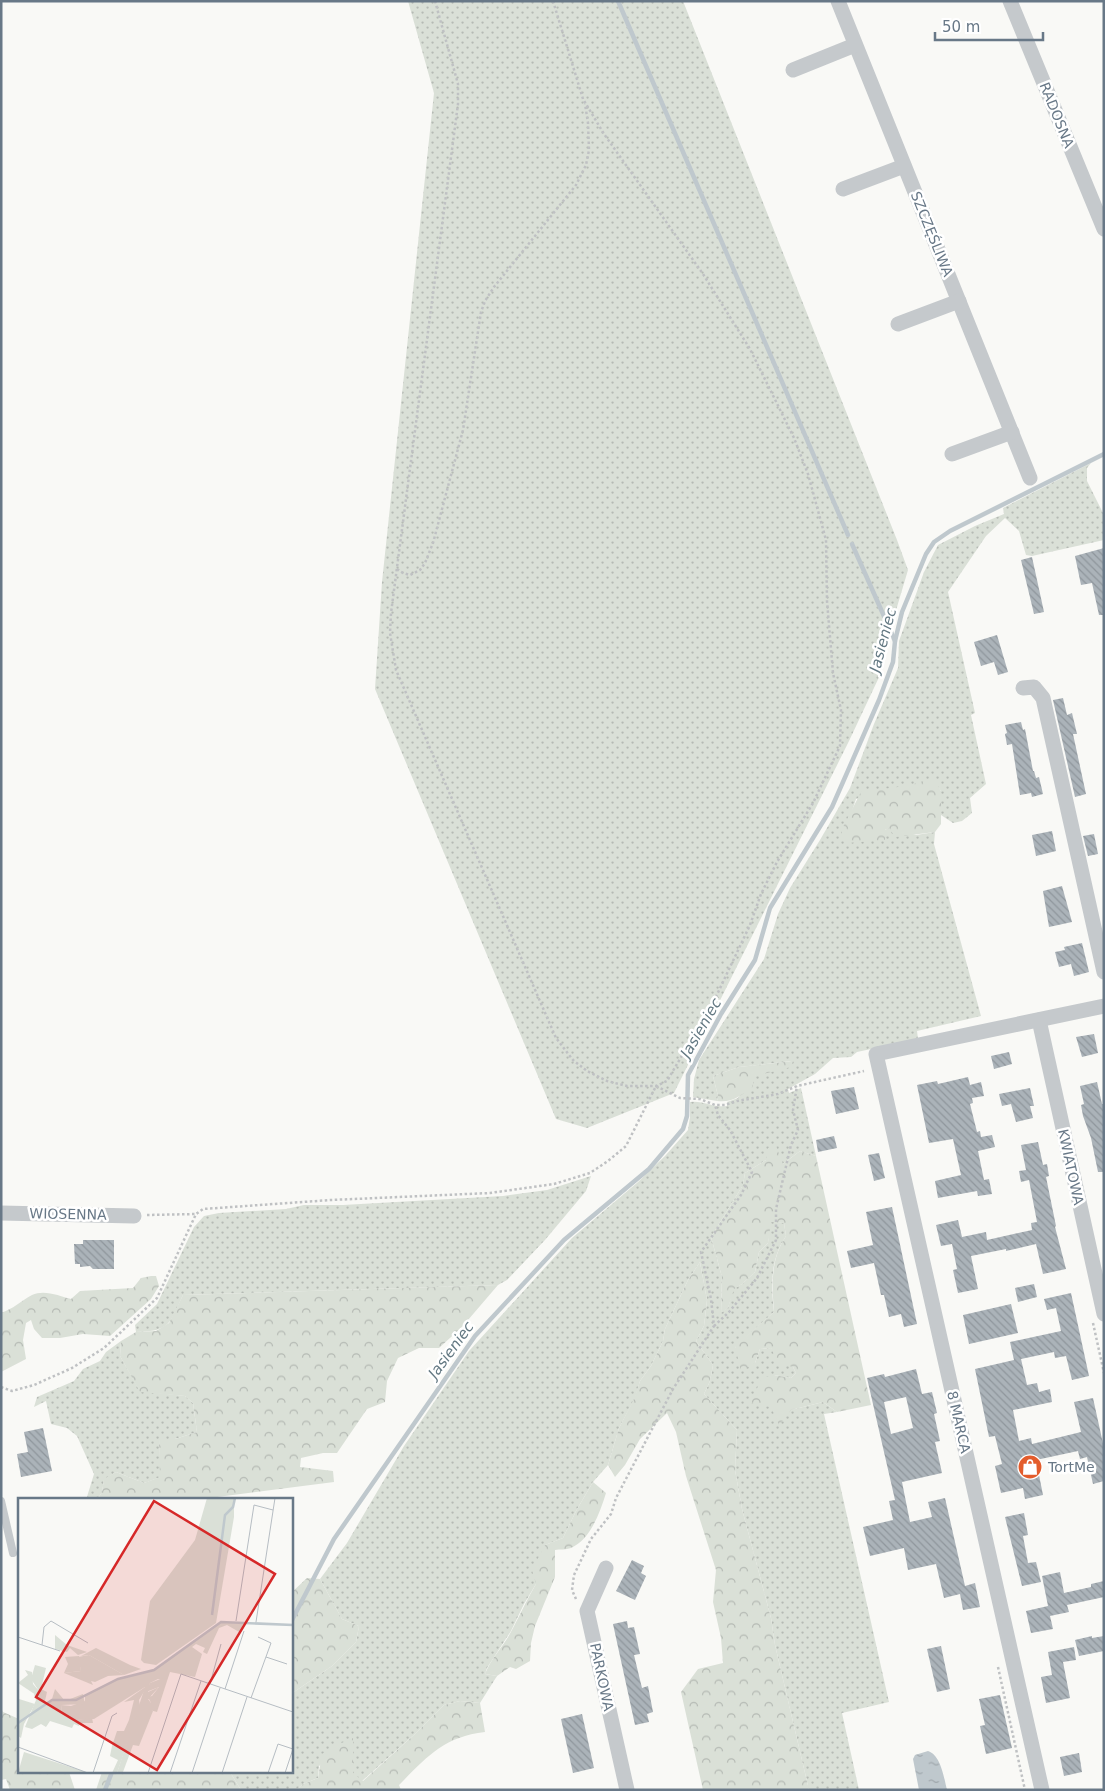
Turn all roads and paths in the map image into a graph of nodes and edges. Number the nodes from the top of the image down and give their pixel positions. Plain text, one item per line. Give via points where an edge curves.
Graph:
1 (434, 1) edge
2 (553, 1) edge
3 (838, 1) edge
4 (1010, 1) edge
5 (855, 45) junction
6 (793, 70) dead end
7 (583, 99) junction
8 (904, 166) junction
9 (843, 189) dead end
10 (1104, 229) edge
11 (959, 301) junction
12 (898, 324) dead end
13 (1012, 432) junction
14 (952, 454) dead end
15 (1030, 478) dead end
16 (397, 569) junction
17 (1023, 688) dead end
18 (1104, 972) edge
19 (1104, 1006) edge
20 (1039, 1020) junction
21 (864, 1071) dead end
22 (656, 1086) junction
23 (797, 1086) junction
24 (715, 1105) junction
25 (1, 1213) edge
26 (196, 1214) junction
27 (134, 1216) joint
28 (1104, 1314) edge
29 (714, 1326) junction
30 (1, 1387) edge
31 (1, 1502) edge
32 (13, 1552) dead end
33 (606, 1568) dead end
34 (588, 1611) junction
35 (627, 1790) edge
36 (1042, 1790) edge

1 - 16 path via 458,84 458,104
2 - 7 path
3 - 5 street, SZCZĘŚLIWA
4 - 10 street, RADOSNA
5 - 6 street
5 - 8 street, SZCZĘŚLIWA
7 - 16 path via 589,137 586,165 576,185 485,301 463,430 433,543 420,570 410,575
7 - 22 path via 745,341 794,438 808,474 826,540 833,673 841,710 840,746 812,804 761,894 713,1003 667,1081
8 - 9 street
8 - 11 street, SZCZĘŚLIWA
11 - 12 street
11 - 13 street, SZCZĘŚLIWA
13 - 14 street
13 - 15 street, SZCZĘŚLIWA
16 - 22 path via 390,633 396,670 556,1038 573,1060 607,1081 627,1086
17 - 18 street via 1034,687 1043,698
19 - 20 street
20 - 28 street, KWIATOWA
20 - 36 street, 8 MARCA via 876,1054
21 - 23 path
22 - 24 path via 680,1098 700,1099
22 - 26 path via 626,1146 590,1173 554,1184 490,1193 209,1207
23 - 24 path via 778,1094
23 - 29 path via 793,1110 798,1130 791,1145 776,1209 776,1240 757,1278
24 - 29 path via 752,1172 741,1195 701,1252
25 - 27 street, WIOSENNA
26 - 27 path
26 - 30 path via 157,1298 104,1348 72,1368 34,1385 12,1391
29 - 34 path via 674,1389 616,1498 611,1514 591,1539 574,1574 572,1590 576,1601
31 - 32 lane
33 - 34 street
34 - 35 street, PARKOWA

